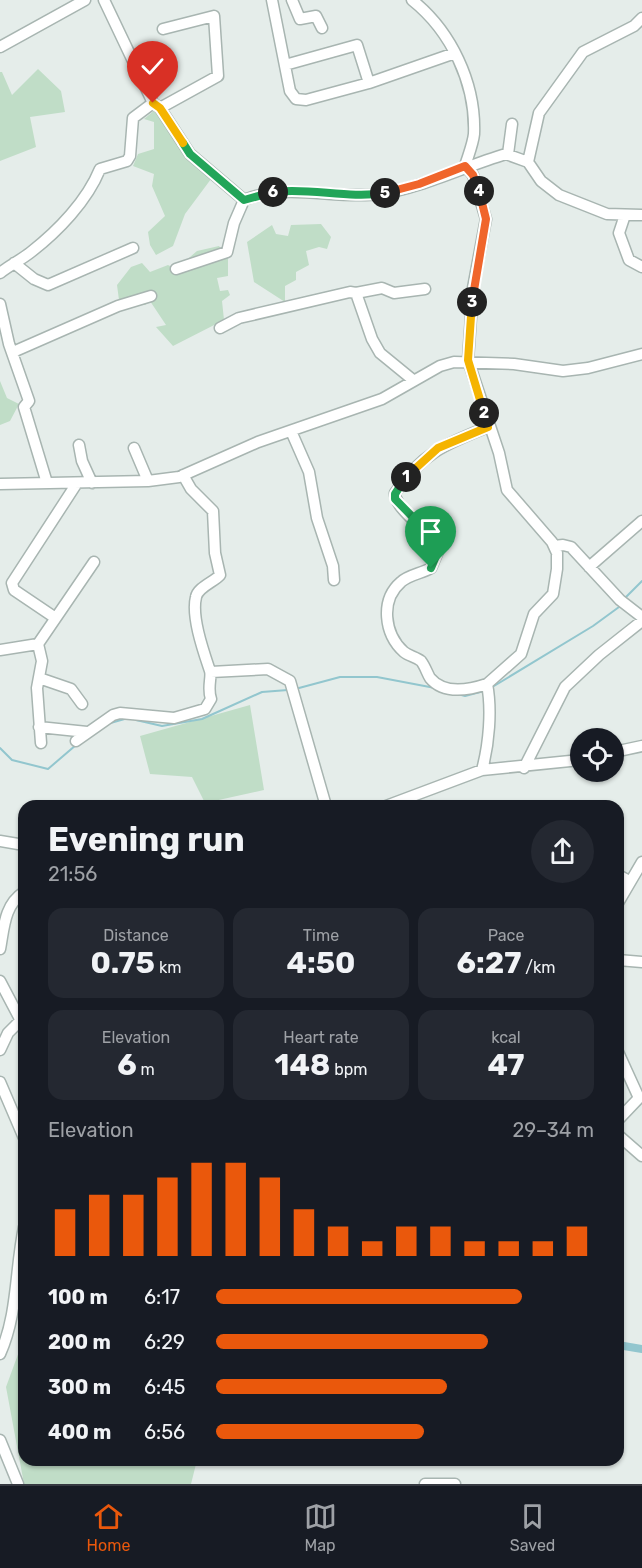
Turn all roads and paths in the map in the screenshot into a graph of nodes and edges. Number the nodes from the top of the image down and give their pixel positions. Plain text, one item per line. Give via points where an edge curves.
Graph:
1 (85, 0) edge
2 (104, 0) edge
3 (272, 0) edge
4 (292, 0) edge
5 (412, 0) edge
6 (642, 18) edge
7 (322, 28) dead end
8 (163, 29) dead end
9 (0, 47) edge
10 (455, 53) junction
11 (285, 65) junction
12 (369, 83) junction
13 (156, 106) junction
14 (512, 124) dead end
15 (508, 154) junction
16 (528, 162) junction
17 (465, 166) junction
18 (244, 200) junction
19 (625, 215) junction
20 (642, 215) edge
21 (133, 248) dead end
22 (14, 263) junction
23 (642, 267) edge
24 (176, 269) dead end
25 (0, 273) edge
26 (425, 289) dead end
27 (356, 293) junction
28 (151, 296) dead end
29 (0, 304) edge
30 (220, 328) dead end
31 (13, 352) junction
32 (642, 354) edge
33 (468, 360) junction
34 (413, 380) junction
35 (488, 427) junction
36 (291, 431) junction
37 (79, 445) dead end
38 (134, 448) dead end
39 (183, 475) junction
40 (148, 481) junction
41 (47, 483) junction
42 (77, 483) junction
43 (92, 483) junction
44 (0, 484) edge
45 (642, 521) edge
46 (554, 546) junction
47 (94, 562) dead end
48 (589, 567) junction
49 (334, 580) dead end
50 (642, 616) edge
51 (54, 617) junction
52 (642, 621) edge
53 (38, 644) junction
54 (0, 650) edge
55 (211, 672) junction
56 (39, 678) junction
57 (487, 684) junction
58 (82, 704) dead end
59 (39, 728) junction
60 (87, 732) junction
61 (76, 741) dead end
62 (41, 743) dead end
63 (642, 746) edge
64 (624, 750) edge
65 (570, 761) edge
66 (524, 768) junction
67 (482, 770) junction
68 (324, 800) edge
69 (402, 800) edge
70 (0, 842) edge
71 (18, 844) edge
72 (642, 862) edge
73 (624, 878) edge
74 (629, 881) junction
75 (624, 891) edge
76 (18, 896) edge
77 (0, 950) edge
78 (624, 960) edge
79 (642, 962) edge
80 (0, 981) edge
81 (18, 1011) edge
82 (18, 1022) edge
83 (0, 1050) edge
84 (624, 1065) edge
85 (0, 1082) edge
86 (624, 1114) edge
87 (18, 1124) edge
88 (624, 1140) edge
89 (642, 1156) edge
90 (18, 1280) edge
91 (0, 1354) edge
92 (0, 1440) edge
93 (18, 1484) edge
94 (425, 1484) edge
95 (455, 1484) edge

1 - 9 street
2 - 13 street
3 - 11 street
4 - 7 street via 300,19 316,16
5 - 10 street via 431,15
6 - 16 street via 583,52 539,113
8 - 13 street via 214,16 218,76
10 - 12 street
10 - 17 street via 471,97 474,136
11 - 12 street via 290,91 296,99 306,100
11 - 12 street via 357,45
13 - 18 street via 190,154
13 - 22 street via 133,118 127,161 103,166 87,195 39,245
14 - 15 street
15 - 16 street
15 - 17 street
16 - 19 street via 541,181 560,195 607,214
17 - 18 street via 386,193 358,196 286,190
17 - 33 street via 473,175 486,219 473,288
18 - 24 street via 227,252
19 - 20 street
19 - 23 street via 619,233 629,260
21 - 22 street via 48,285
22 - 25 street
26 - 27 street via 394,293 382,288
27 - 30 street via 238,318
27 - 34 street via 380,353
28 - 31 street via 118,306
29 - 31 street
31 - 41 street via 29,401 24,408
32 - 33 street via 563,371
33 - 34 street via 440,366
33 - 35 street
34 - 36 street via 382,399
35 - 46 street via 499,453 507,490
35 - 57 street via 438,448 414,467 395,494 397,504 435,540 439,549 431,568 402,580 387,612 393,637 404,652 421,661 432,680 456,691
36 - 39 street
36 - 49 street via 309,472
37 - 43 street
38 - 40 street
39 - 40 street
39 - 55 street via 215,517 215,553 220,575 196,595 198,625
40 - 43 street
41 - 42 street
41 - 44 street
42 - 43 street
42 - 51 street via 12,583 14,590
45 - 48 street
46 - 48 street via 571,547
46 - 57 street via 557,569 553,594 534,614 521,654
47 - 51 street
48 - 50 street via 620,600
51 - 53 street
52 - 66 street via 565,687
53 - 54 street
53 - 56 street via 42,661
55 - 60 street via 211,699 205,710 174,718 120,713
55 - 68 street via 268,669 290,681
56 - 58 street via 71,689
56 - 59 street
57 - 67 street via 487,754
59 - 60 street
59 - 62 street
60 - 61 street
63 - 64 street
65 - 66 street
66 - 67 street
67 - 69 street
70 - 71 street
72 - 74 street
73 - 74 street
74 - 75 street
76 - 77 street via 7,912
78 - 79 street
80 - 81 street
82 - 83 street
84 - 86 street via 639,1098
85 - 87 street
88 - 89 street
90 - 91 street via 8,1337
92 - 93 street
94 - 95 street

